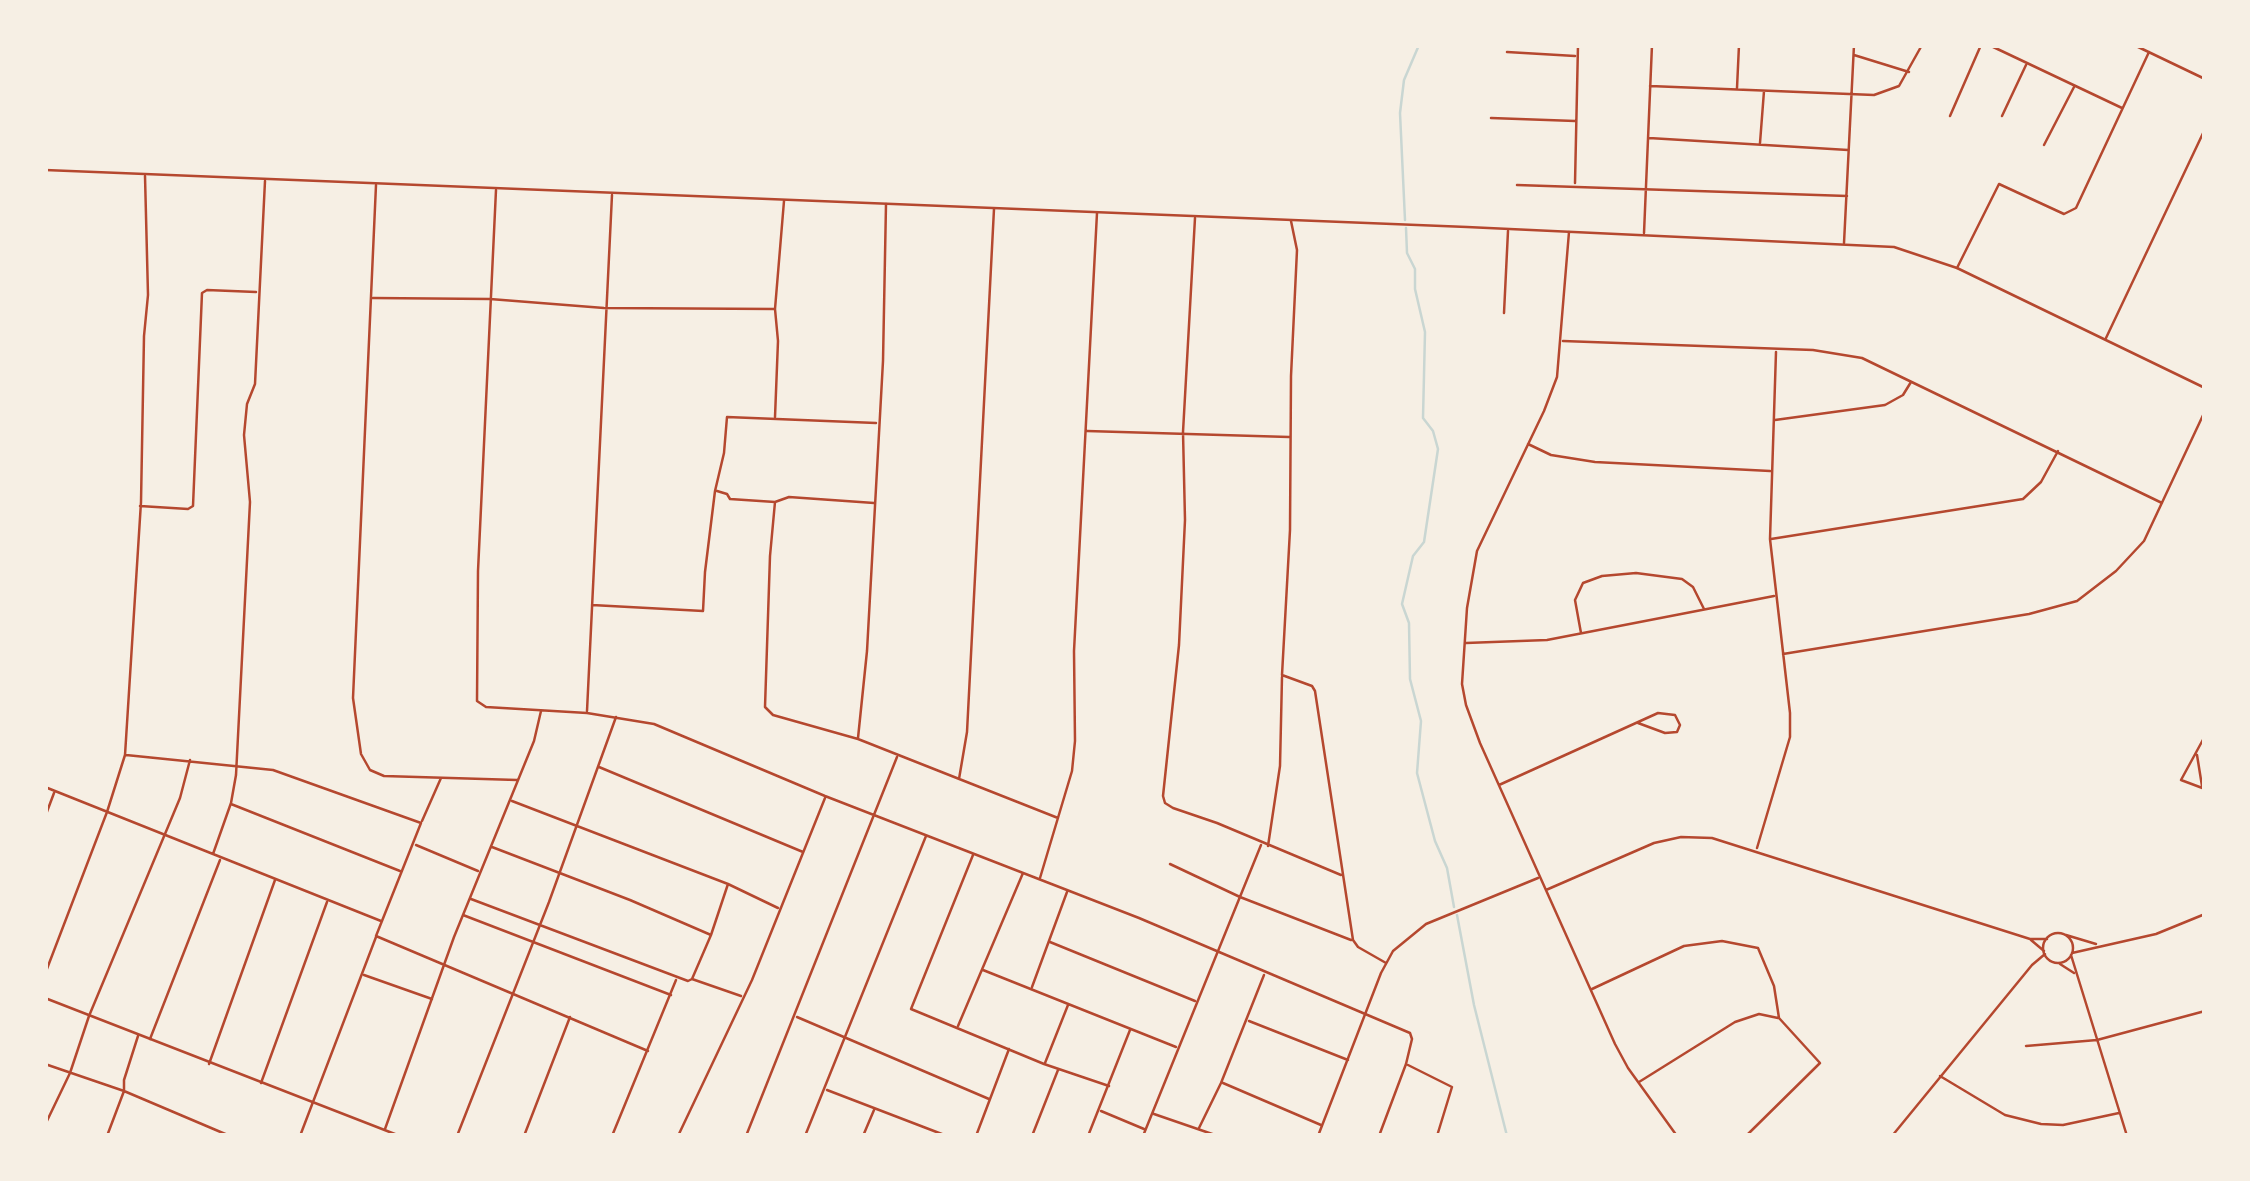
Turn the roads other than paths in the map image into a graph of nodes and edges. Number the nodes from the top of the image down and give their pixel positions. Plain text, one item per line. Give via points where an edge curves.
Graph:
1 (1578, 45) edge
2 (1652, 45) edge
3 (1739, 45) edge
4 (1854, 45) edge
5 (1922, 45) edge
6 (1981, 45) edge
7 (1989, 45) edge
8 (2134, 45) edge
9 (1507, 52) dead end
10 (2149, 52) junction
11 (1853, 55) junction
12 (1577, 56) junction
13 (2026, 64) junction
14 (1910, 72) junction
15 (2205, 79) edge
16 (1650, 86) junction
17 (2074, 86) junction
18 (1737, 90) junction
19 (1764, 90) junction
20 (1850, 96) junction
21 (2122, 108) junction
22 (1950, 116) dead end
23 (2002, 116) dead end
24 (1491, 118) dead end
25 (1575, 122) junction
26 (2205, 129) edge
27 (1649, 138) junction
28 (1760, 144) junction
29 (2044, 145) dead end
30 (1848, 150) junction
31 (45, 170) edge
32 (145, 174) junction
33 (265, 179) junction
34 (376, 184) junction
35 (1517, 185) dead end
36 (1575, 186) junction
37 (496, 188) junction
38 (1646, 189) junction
39 (612, 193) junction
40 (1846, 196) junction
41 (784, 200) junction
42 (886, 204) junction
43 (994, 209) junction
44 (1096, 213) junction
45 (1195, 217) junction
46 (1291, 220) junction
47 (1508, 229) junction
48 (1569, 232) junction
49 (1644, 235) junction
50 (1844, 243) junction
51 (1957, 268) junction
52 (258, 292) junction
53 (372, 298) junction
54 (490, 299) junction
55 (604, 308) junction
56 (775, 310) junction
57 (1504, 313) dead end
58 (2106, 338) junction
59 (1561, 341) junction
60 (1776, 350) junction
61 (1911, 382) junction
62 (2205, 388) edge
63 (2205, 411) edge
64 (775, 420) junction
65 (1774, 420) junction
66 (879, 423) junction
67 (1085, 431) junction
68 (1183, 432) junction
69 (1290, 436) junction
70 (1528, 444) junction
71 (2058, 451) junction
72 (1772, 471) junction
73 (715, 491) junction
74 (775, 502) junction
75 (874, 503) junction
76 (2162, 503) junction
77 (140, 506) junction
78 (1770, 539) junction
79 (1774, 596) junction
80 (590, 605) junction
81 (1704, 609) junction
82 (1581, 635) junction
83 (1464, 644) junction
84 (1783, 654) junction
85 (1282, 675) junction
86 (541, 712) junction
87 (587, 712) junction
88 (616, 717) junction
89 (1638, 723) junction
90 (2205, 736) edge
91 (858, 740) junction
92 (125, 754) junction
93 (2196, 756) junction
94 (897, 757) junction
95 (190, 760) junction
96 (236, 766) junction
97 (599, 767) junction
98 (441, 778) junction
99 (517, 780) junction
100 (959, 780) junction
101 (1499, 786) junction
102 (45, 787) edge
103 (2204, 789) edge
104 (55, 791) junction
105 (825, 796) junction
106 (511, 800) junction
107 (230, 803) junction
108 (107, 812) junction
109 (874, 813) junction
110 (45, 817) edge
111 (1059, 818) junction
112 (421, 823) junction
113 (578, 826) junction
114 (926, 834) junction
115 (163, 835) junction
116 (1262, 843) junction
117 (414, 845) junction
118 (1268, 846) junction
119 (491, 847) junction
120 (1756, 850) junction
121 (804, 853) junction
122 (214, 854) junction
123 (973, 854) junction
124 (221, 858) junction
125 (1170, 864) dead end
126 (402, 871) junction
127 (480, 872) junction
128 (1024, 872) junction
129 (559, 875) junction
130 (1340, 875) junction
131 (1539, 878) junction
132 (276, 879) junction
133 (1040, 879) junction
134 (728, 884) junction
135 (1545, 890) junction
136 (1067, 891) junction
137 (470, 898) junction
138 (1240, 898) junction
139 (327, 902) junction
140 (781, 909) junction
141 (2205, 914) edge
142 (463, 915) junction
143 (382, 921) junction
144 (540, 926) junction
145 (711, 934) junction
146 (2064, 934) junction
147 (376, 936) junction
148 (2046, 938) junction
149 (1353, 940) junction
150 (2030, 940) junction
151 (534, 941) junction
152 (1050, 942) junction
153 (2098, 945) junction
154 (1218, 952) junction
155 (2044, 953) junction
156 (2072, 954) junction
157 (2058, 963) junction
158 (1386, 964) junction
159 (445, 966) junction
160 (982, 970) junction
161 (1264, 973) junction
162 (45, 974) edge
163 (363, 974) junction
164 (2075, 974) junction
165 (677, 978) junction
166 (692, 979) junction
167 (1031, 989) junction
168 (1590, 990) junction
169 (512, 994) junction
170 (670, 995) junction
171 (742, 996) junction
172 (45, 998) edge
173 (432, 998) junction
174 (1196, 1002) junction
175 (1068, 1005) junction
176 (2205, 1011) edge
177 (1365, 1014) junction
178 (89, 1016) junction
179 (570, 1017) junction
180 (796, 1017) junction
181 (1779, 1018) junction
182 (1247, 1020) junction
183 (958, 1028) junction
184 (1131, 1029) junction
185 (138, 1036) junction
186 (845, 1036) junction
187 (150, 1040) junction
188 (2097, 1040) junction
189 (2026, 1046) dead end
190 (1176, 1047) junction
191 (1009, 1049) junction
192 (648, 1051) junction
193 (1348, 1060) junction
194 (45, 1064) edge
195 (210, 1064) junction
196 (1044, 1064) junction
197 (1406, 1064) junction
198 (1058, 1069) junction
199 (70, 1073) junction
200 (1940, 1076) junction
201 (261, 1083) junction
202 (1222, 1083) junction
203 (1638, 1083) junction
204 (1109, 1086) junction
205 (825, 1089) junction
206 (124, 1091) junction
207 (989, 1099) junction
208 (313, 1102) junction
209 (874, 1109) junction
210 (1100, 1110) junction
211 (2120, 1113) junction
212 (1153, 1114) junction
213 (45, 1126) edge
214 (1322, 1126) junction
215 (924, 1128) junction
216 (1199, 1128) junction
217 (384, 1130) junction
218 (1146, 1130) junction
219 (107, 1136) edge
220 (230, 1136) edge
221 (300, 1136) edge
222 (400, 1136) edge
223 (457, 1136) edge
224 (524, 1136) edge
225 (612, 1136) edge
226 (678, 1136) edge
227 (746, 1136) edge
228 (805, 1136) edge
229 (863, 1136) edge
230 (921, 1136) edge
231 (946, 1136) edge
232 (976, 1136) edge
233 (1032, 1136) edge
234 (1088, 1136) edge
235 (1143, 1136) edge
236 (1218, 1136) edge
237 (1318, 1136) edge
238 (1379, 1136) edge
239 (1436, 1136) edge
240 (1677, 1136) edge
241 (1746, 1136) edge
242 (1892, 1136) edge
243 (2127, 1136) edge

1 - 12 street
2 - 16 street
3 - 18 street
4 - 11 street
5 - 14 street
6 - 22 street
7 - 13 street
8 - 10 street
9 - 12 street
10 - 15 street
10 - 21 street
11 - 14 street
11 - 20 street
12 - 25 street
13 - 17 street
13 - 23 street
14 - 20 street via 1888,92
16 - 18 street
16 - 27 street
17 - 21 street
17 - 29 street
18 - 19 street
19 - 20 street
19 - 28 street
20 - 30 street
21 - 51 street via 2076,208 2064,214 1999,184
24 - 25 street
25 - 36 street
26 - 58 street
27 - 28 street
27 - 38 street
28 - 30 street
30 - 40 street
31 - 32 street
32 - 33 street
32 - 77 street
33 - 34 street
33 - 52 street
34 - 37 street
34 - 53 street
35 - 36 street
36 - 38 street
37 - 39 street
37 - 54 street
38 - 40 street
38 - 49 street
39 - 41 street
39 - 55 street
40 - 50 street
41 - 42 street
41 - 56 street
42 - 43 street
42 - 66 street
43 - 44 street
43 - 100 street via 967,732
44 - 45 street
44 - 67 street
45 - 46 street
45 - 68 street
46 - 47 street
46 - 69 street via 1297,250
47 - 48 street
47 - 57 street
48 - 49 street
48 - 59 street
49 - 50 street
50 - 51 street via 1894,248
51 - 58 street
52 - 77 street via 202,293 193,506
52 - 96 street via 255,384 244,435 250,502
53 - 54 street
53 - 98 street via 356,725 370,770
54 - 55 street
54 - 86 street via 476,696 486,707
55 - 56 street
55 - 80 street
56 - 64 street
58 - 62 street
59 - 60 street
59 - 70 street via 1554,386
60 - 61 street via 1862,358
60 - 65 street
61 - 65 street via 1885,405
61 - 71 street
63 - 76 street
64 - 66 street
64 - 73 street via 727,417
65 - 72 street
66 - 75 street
67 - 68 street
67 - 111 street via 1075,740
68 - 69 street
68 - 116 street via 1180,645 1162,796 1173,808
69 - 85 street
70 - 72 street via 1595,462
70 - 83 street via 1478,551
71 - 76 street
71 - 78 street via 2023,499
72 - 78 street
73 - 74 street via 730,499
73 - 80 street via 703,611
74 - 75 street via 790,496
74 - 91 street via 765,707
75 - 91 street
76 - 84 street via 2134,554 2059,608
77 - 92 street
78 - 79 street
79 - 81 street
79 - 84 street
80 - 87 street
81 - 82 street
81 - 82 street via 1682,579 1602,576 1584,583 1575,600
82 - 83 street
83 - 101 street via 1466,705
84 - 120 street via 1790,736
85 - 118 street via 1280,766
85 - 130 street via 1314,690
86 - 87 street
86 - 99 street
87 - 88 street
88 - 97 street
88 - 105 street via 666,729
89 - 89 street via 1664,712 1675,715 1680,728 1664,733
89 - 101 street
90 - 93 street
91 - 94 street
92 - 95 street
92 - 108 street
93 - 103 street
93 - 103 street via 2182,780
94 - 100 street
94 - 109 street
95 - 96 street
95 - 115 street
96 - 107 street
96 - 112 street via 298,777
97 - 113 street
97 - 121 street
98 - 99 street
98 - 112 street
99 - 106 street
100 - 111 street
101 - 131 street
102 - 104 street
104 - 108 street
104 - 110 street
105 - 109 street
105 - 121 street
106 - 113 street
106 - 119 street
107 - 122 street
107 - 126 street
108 - 115 street
108 - 162 street
109 - 114 street
109 - 180 street
111 - 133 street
112 - 117 street
113 - 129 street
113 - 134 street
114 - 123 street
114 - 186 street
115 - 122 street
115 - 178 street
116 - 118 street
116 - 138 street
117 - 126 street
117 - 127 street
118 - 130 street
119 - 127 street
119 - 129 street
120 - 135 street via 1681,837 1641,847
120 - 150 street
121 - 140 street
122 - 124 street
123 - 128 street
123 - 183 street via 911,1008
124 - 132 street
124 - 187 street
125 - 138 street
126 - 143 street
127 - 137 street
128 - 133 street
128 - 160 street
129 - 144 street
129 - 145 street
130 - 149 street
131 - 135 street
131 - 158 street via 1426,924
132 - 139 street
132 - 195 street
133 - 136 street
134 - 140 street
134 - 145 street
135 - 168 street
136 - 152 street
136 - 154 street
137 - 142 street
137 - 144 street
138 - 149 street
138 - 154 street
139 - 143 street
139 - 201 street
140 - 171 street
141 - 153 street via 2156,934
142 - 151 street
142 - 159 street
143 - 147 street
144 - 151 street
144 - 165 street
145 - 166 street
146 - 148 street
146 - 153 street
146 - 156 street
147 - 159 street
147 - 163 street
148 - 150 street
148 - 155 street
149 - 158 street
150 - 155 street
151 - 169 street
151 - 170 street
152 - 167 street
152 - 174 street
153 - 156 street
154 - 161 street
154 - 174 street
155 - 157 street
155 - 200 street
156 - 157 street
156 - 164 street
157 - 164 street
158 - 177 street
159 - 169 street
159 - 173 street
160 - 167 street
160 - 183 street
161 - 177 street
161 - 182 street
163 - 173 street
163 - 208 street
164 - 188 street
165 - 166 street
165 - 170 street
166 - 171 street
167 - 175 street
168 - 181 street via 1684,946 1744,943 1758,948 1769,967
168 - 203 street
169 - 179 street
169 - 223 street
170 - 192 street
171 - 226 street
172 - 178 street
173 - 217 street
174 - 190 street
175 - 184 street
175 - 196 street
176 - 188 street
177 - 193 street
177 - 197 street via 1410,1033
178 - 185 street
178 - 199 street
179 - 192 street
179 - 224 street
180 - 186 street
180 - 227 street
181 - 203 street via 1759,1014 1735,1022
181 - 241 street via 1820,1063
182 - 193 street
182 - 202 street
183 - 191 street
184 - 190 street
184 - 204 street
185 - 187 street
185 - 206 street
186 - 205 street
186 - 207 street
187 - 195 street
188 - 189 street
188 - 211 street
190 - 212 street
191 - 196 street
191 - 207 street
192 - 225 street
193 - 214 street
194 - 199 street
195 - 201 street
196 - 198 street
197 - 238 street
197 - 239 street via 1452,1087
198 - 204 street
198 - 233 street
199 - 206 street
199 - 213 street
200 - 211 street via 2006,1115 2040,1124
200 - 242 street
201 - 208 street
202 - 214 street
202 - 216 street
203 - 240 street
204 - 210 street
205 - 209 street
205 - 228 street
206 - 219 street
206 - 220 street
207 - 232 street
208 - 217 street
208 - 221 street
209 - 215 street
209 - 229 street
210 - 218 street
210 - 234 street
211 - 243 street
212 - 216 street
212 - 218 street
214 - 237 street
215 - 230 street
215 - 231 street
216 - 236 street
217 - 222 street
218 - 235 street

